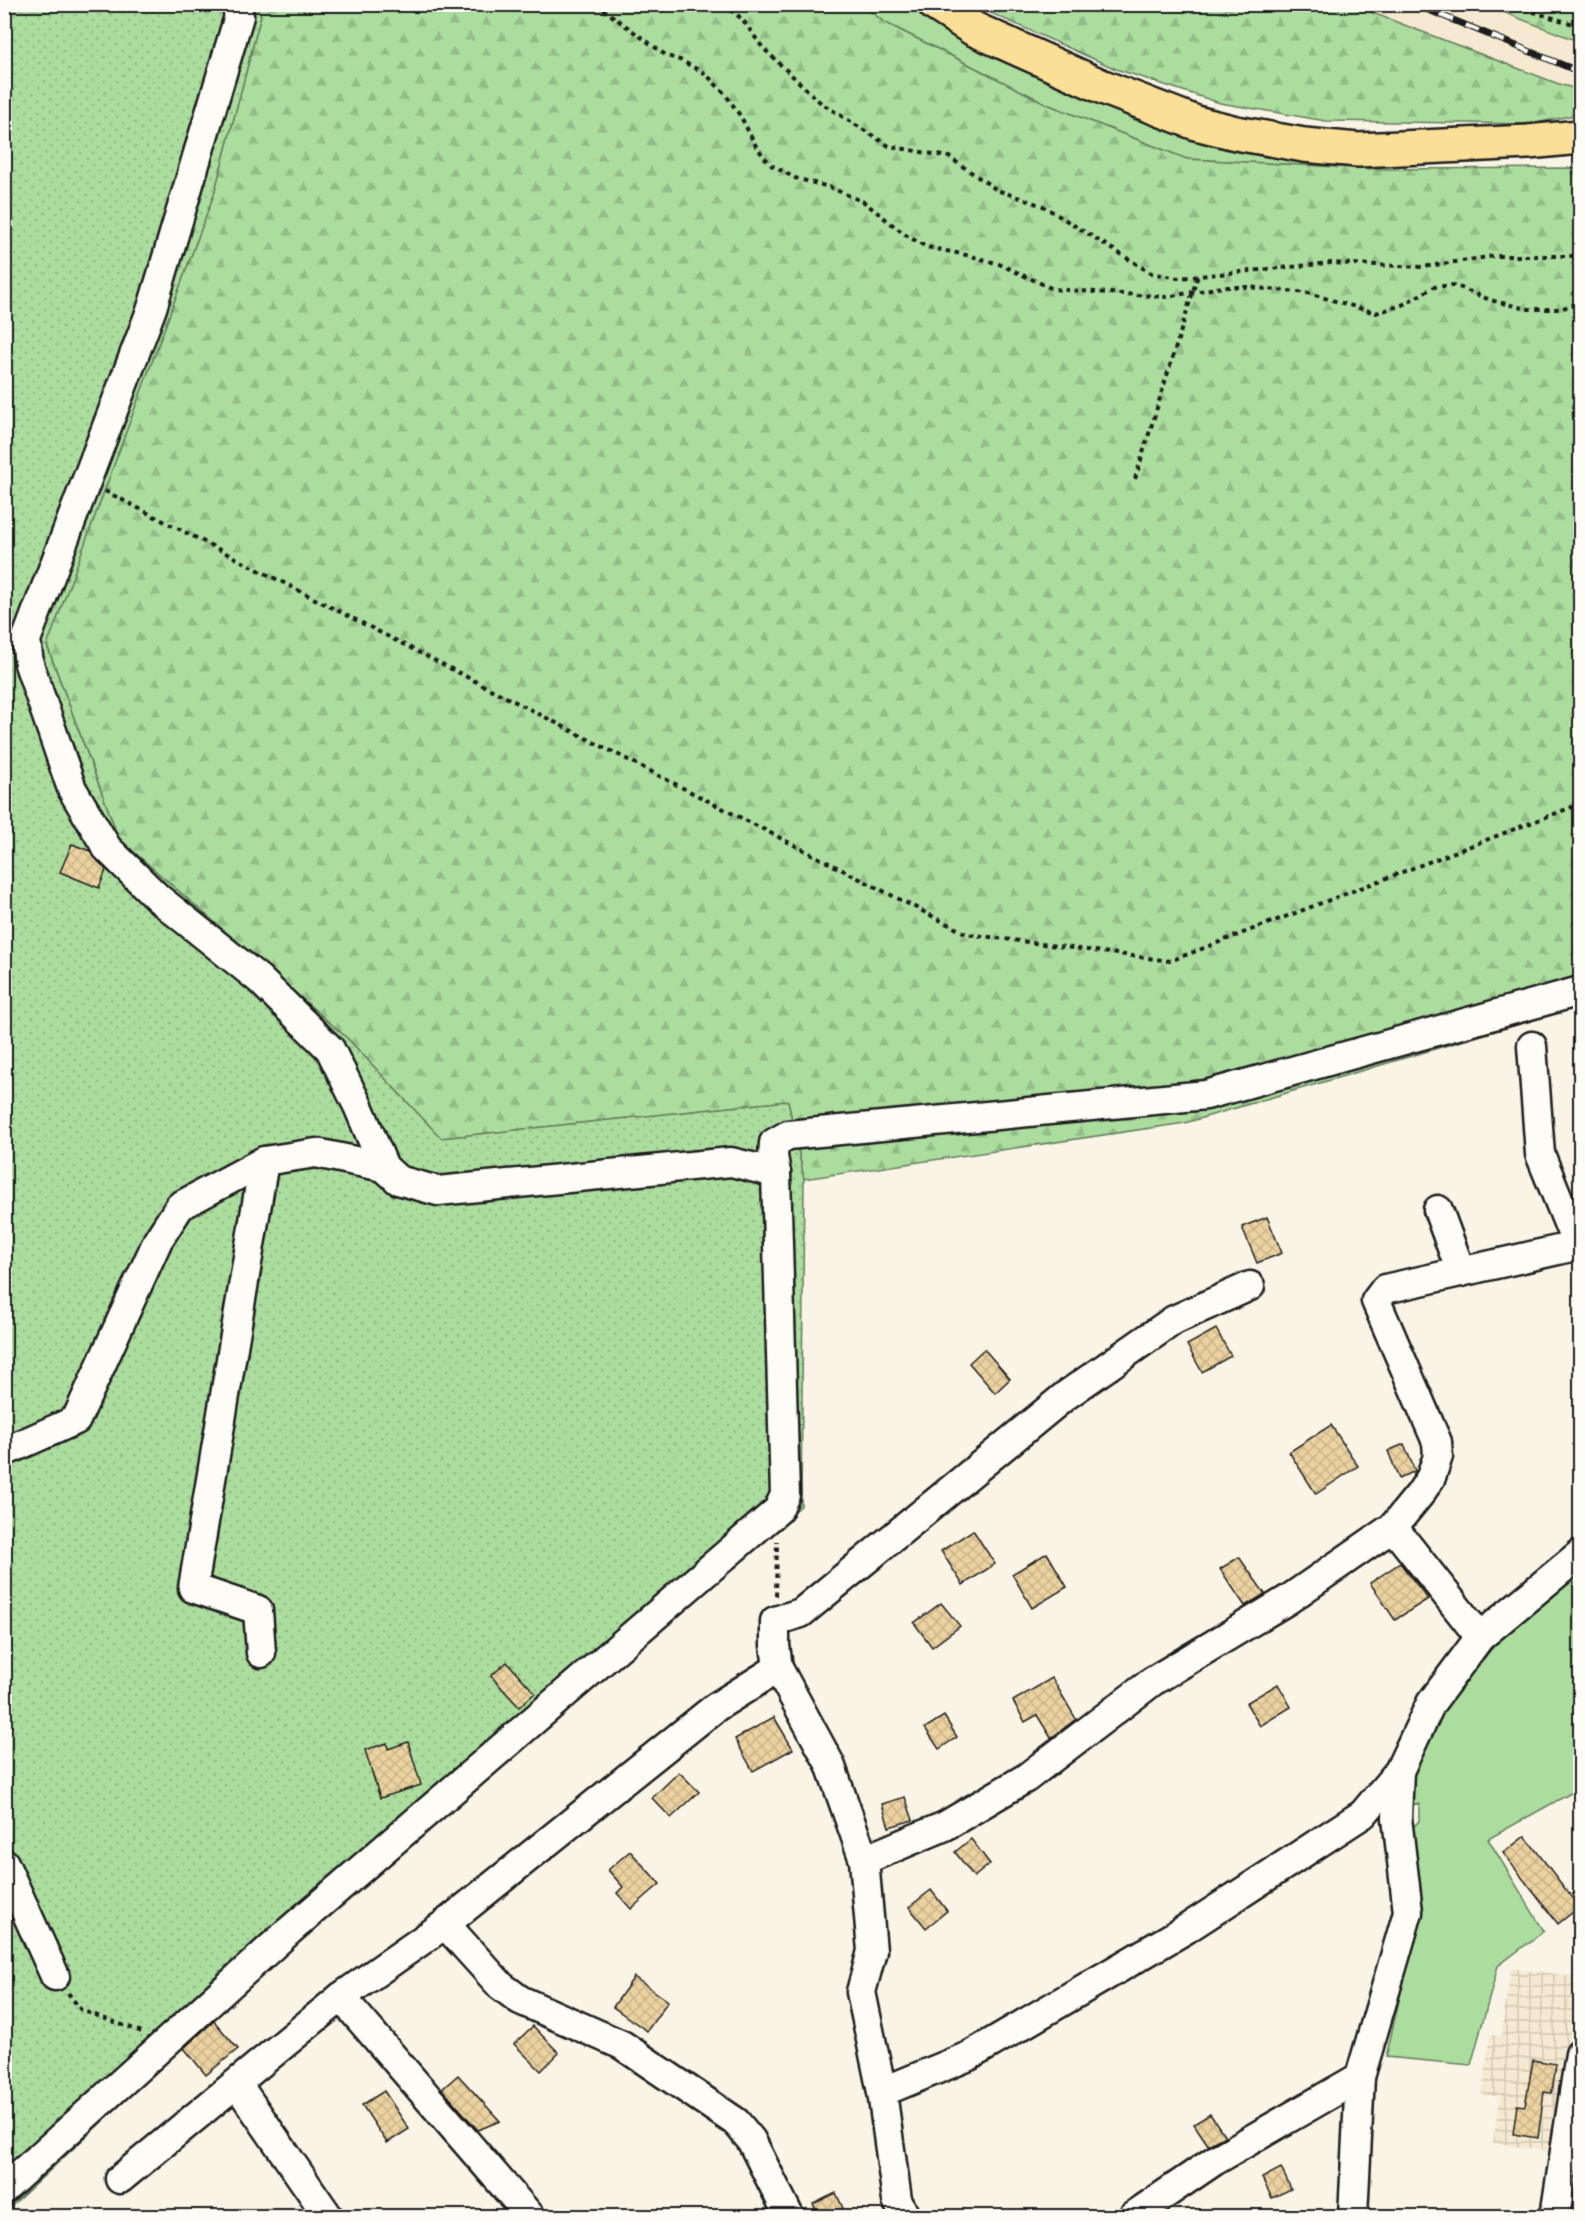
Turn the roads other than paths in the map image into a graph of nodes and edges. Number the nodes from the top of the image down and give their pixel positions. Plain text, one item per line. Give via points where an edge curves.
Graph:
1 (236, 4) edge
2 (935, 4) edge
3 (1581, 137) edge
4 (1581, 991) edge
5 (1532, 1046) dead end
6 (264, 1161) junction
7 (384, 1167) junction
8 (776, 1173) junction
9 (1438, 1210) dead end
10 (1579, 1245) edge
11 (1461, 1272) junction
12 (1250, 1286) dead end
13 (4, 1452) edge
14 (1393, 1527) junction
15 (1581, 1554) edge
16 (1480, 1637) junction
17 (261, 1653) dead end
18 (778, 1668) junction
19 (1400, 1771) junction
20 (864, 1860) junction
21 (4, 1863) edge
22 (445, 1924) junction
23 (55, 1976) road end
24 (341, 1997) junction
25 (1581, 2054) edge
26 (1360, 2077) junction
27 (237, 2084) junction
28 (882, 2092) junction
29 (120, 2179) dead end
30 (4, 2189) edge
31 (328, 2217) edge
32 (530, 2217) edge
33 (789, 2217) edge
34 (905, 2217) edge
35 (1133, 2217) edge
36 (1353, 2217) edge
37 (1555, 2217) edge

1 - 7 street via 239,16 152,308 26,640 29,664 72,789 107,848 158,898 259,979 330,1049
2 - 3 main road via 974,29 1103,87 1196,123 1236,133 1358,150
4 - 8 street via 1206,1095 788,1136 774,1143
5 - 10 street via 1540,1154
6 - 7 street via 316,1153
6 - 13 street via 180,1206 158,1240 76,1420
6 - 17 street via 193,1588 258,1610
7 - 8 street via 398,1180 438,1191 731,1162
8 - 30 street via 785,1495 778,1510 289,1931
9 - 11 street
10 - 11 street
11 - 14 street via 1385,1289 1376,1301 1437,1442 1438,1456 1431,1477
12 - 18 street via 1174,1320 1065,1396 801,1613 775,1621
14 - 16 street
14 - 20 street via 1289,1599 1153,1681 1026,1778 945,1826
15 - 16 street
16 - 19 street via 1431,1703
18 - 20 street via 830,1764
18 - 22 street via 716,1707
19 - 26 street via 1397,1818 1408,1912
19 - 28 street via 1363,1814 1186,1929 969,2056
20 - 28 street via 872,1951 861,1992
21 - 23 street
22 - 24 street
22 - 33 street via 501,1986 520,2000 622,2045 735,2122 751,2140
24 - 27 street
24 - 32 street
25 - 37 street
26 - 35 street via 1214,2161
26 - 36 street
27 - 29 street
27 - 31 street
28 - 34 street via 897,2200

